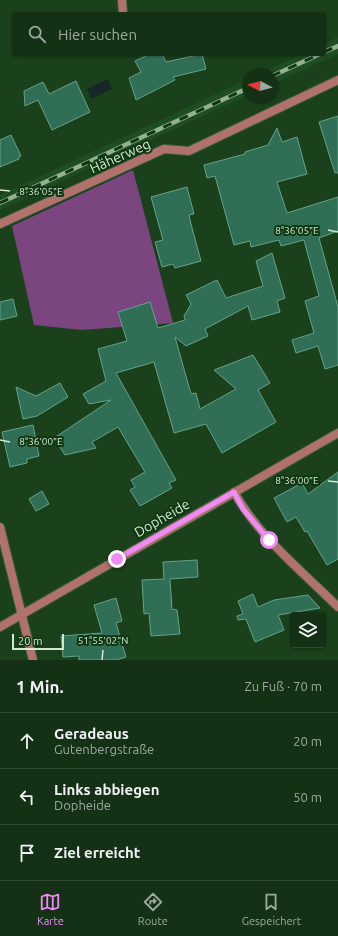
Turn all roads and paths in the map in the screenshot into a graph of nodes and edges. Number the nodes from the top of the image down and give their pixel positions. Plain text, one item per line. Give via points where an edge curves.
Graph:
1 (122, 0) edge
2 (124, 12) edge
3 (338, 80) edge
4 (0, 224) edge
5 (338, 433) edge
6 (234, 492) junction
7 (0, 527) edge
8 (338, 607) edge
9 (21, 615) junction
10 (0, 627) edge
11 (34, 660) edge

1 - 2 street
3 - 4 street, Häherweg via 189,151 164,150
5 - 6 street, Dopheide
6 - 8 street via 243,509 269,540
6 - 9 street, Dopheide
7 - 9 street
9 - 10 street, Dopheide
9 - 11 street

